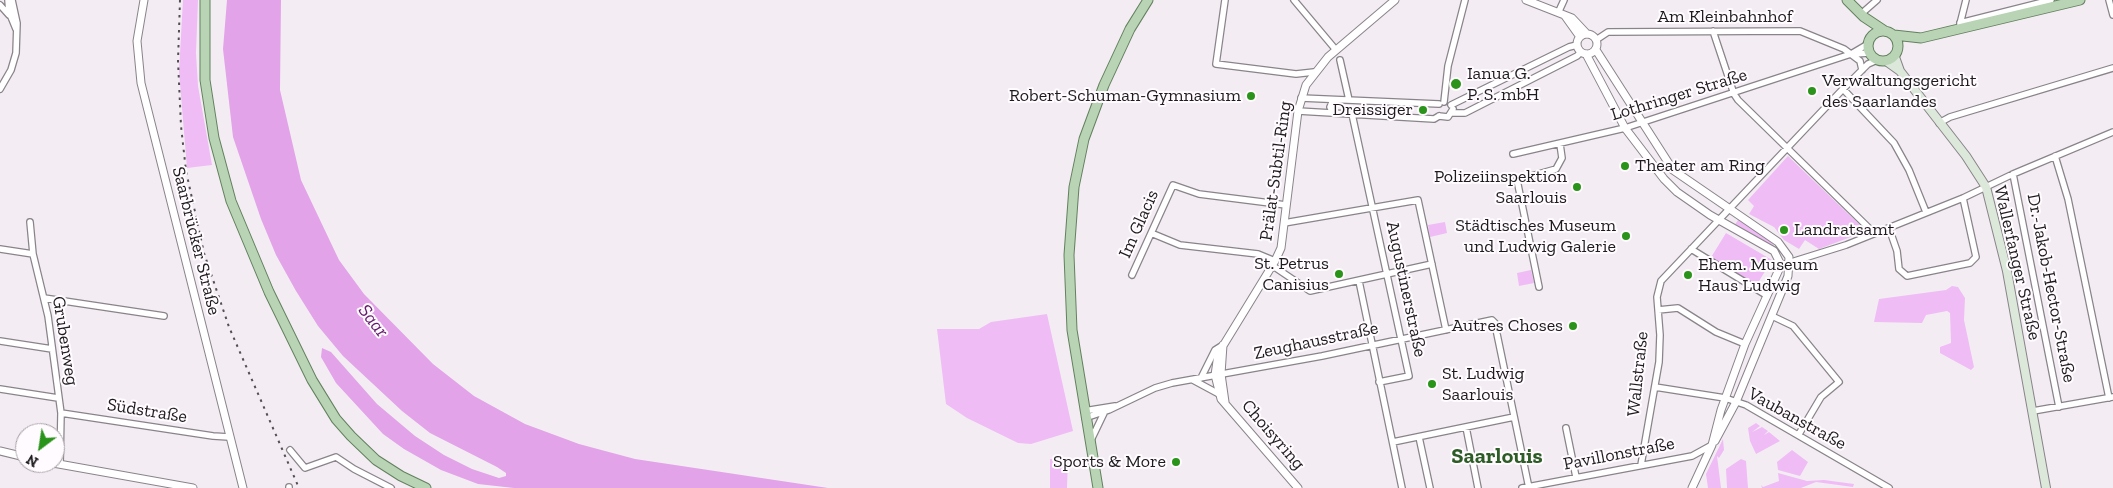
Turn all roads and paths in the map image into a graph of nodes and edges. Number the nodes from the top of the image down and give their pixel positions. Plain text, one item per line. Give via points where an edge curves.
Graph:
1 (8, 0) edge
2 (12, 0) edge
3 (144, 0) edge
4 (205, 0) edge
5 (1148, 0) edge
6 (1220, 0) edge
7 (1225, 0) edge
8 (1231, 0) edge
9 (1294, 0) edge
10 (1465, 0) edge
11 (1526, 0) edge
12 (1564, 0) edge
13 (1847, 0) edge
14 (1877, 0) edge
15 (1966, 0) edge
16 (2080, 0) edge
17 (1393, 1) edge
18 (2053, 2) edge
19 (2111, 3) edge
20 (0, 5) edge
21 (1559, 11) junction
22 (2113, 15) edge
23 (11, 16) junction
24 (1863, 16) junction
25 (1960, 26) junction
26 (16, 29) junction
27 (1713, 31) junction
28 (1890, 33) junction
29 (1584, 36) junction
30 (1914, 39) junction
31 (1596, 40) junction
32 (1898, 47) junction
33 (1336, 50) junction
34 (1581, 50) junction
35 (1596, 50) junction
36 (1875, 52) junction
37 (1852, 54) junction
38 (1340, 60) dead end
39 (2113, 68) edge
40 (1862, 70) junction
41 (1296, 74) junction
42 (1310, 77) junction
43 (0, 89) edge
44 (1844, 89) junction
45 (1734, 94) junction
46 (1301, 98) junction
47 (1333, 100) junction
48 (1349, 100) junction
49 (1442, 103) junction
50 (1451, 105) junction
51 (1298, 111) junction
52 (1333, 113) junction
53 (1452, 113) junction
54 (1352, 114) junction
55 (1439, 116) junction
56 (1643, 122) junction
57 (1939, 124) junction
58 (1625, 128) junction
59 (2113, 132) edge
60 (1560, 144) junction
61 (1788, 148) junction
62 (1513, 154) dead end
63 (2055, 156) junction
64 (2013, 174) junction
65 (1986, 187) junction
66 (1963, 198) junction
67 (1286, 205) junction
68 (1373, 208) junction
69 (1730, 210) junction
70 (1926, 212) junction
71 (1720, 220) junction
72 (30, 222) dead end
73 (1284, 223) junction
74 (1889, 228) junction
75 (1151, 233) junction
76 (1874, 233) junction
77 (0, 249) edge
78 (1691, 249) junction
79 (33, 254) junction
80 (1790, 263) junction
81 (1274, 264) junction
82 (1432, 264) junction
83 (1781, 265) junction
84 (1388, 274) junction
85 (1132, 275) dead end
86 (1359, 281) junction
87 (1539, 286) dead end
88 (1766, 295) junction
89 (44, 298) junction
90 (1658, 310) junction
91 (164, 316) dead end
92 (1772, 316) junction
93 (1446, 330) junction
94 (1402, 338) junction
95 (0, 341) edge
96 (1371, 344) junction
97 (1745, 344) junction
98 (1223, 345) junction
99 (52, 349) junction
100 (1218, 374) junction
101 (1201, 378) junction
102 (1191, 379) junction
103 (1379, 382) junction
104 (1655, 387) junction
105 (0, 388) edge
106 (1219, 394) junction
107 (2111, 397) edge
108 (58, 398) junction
109 (1725, 398) junction
110 (1225, 402) junction
111 (1736, 402) junction
112 (1115, 406) junction
113 (2059, 407) junction
114 (2033, 411) junction
115 (61, 412) junction
116 (1106, 412) junction
117 (1085, 415) junction
118 (1514, 417) junction
119 (60, 423) edge
120 (1466, 427) junction
121 (1566, 428) dead end
122 (1799, 434) junction
123 (230, 437) junction
124 (1419, 437) junction
125 (1393, 442) junction
126 (1712, 445) junction
127 (290, 450) dead end
128 (1091, 450) junction
129 (0, 451) edge
130 (15, 455) edge
131 (1692, 456) junction
132 (1641, 465) junction
133 (65, 466) edge
134 (1704, 466) junction
135 (1576, 477) junction
136 (1097, 487) edge
137 (193, 488) edge
138 (243, 488) edge
139 (391, 488) edge
140 (426, 488) edge
141 (1298, 488) edge
142 (1402, 488) edge
143 (1430, 488) edge
144 (1478, 488) edge
145 (1527, 488) edge
146 (1692, 488) edge
147 (1889, 488) edge
148 (2046, 488) edge

1 - 23 street
2 - 26 street
3 - 123 street, Saarbrücker Straße via 137,41 141,83
4 - 140 main road via 205,80 215,146 231,201 269,292 312,380 336,419 376,460
5 - 117 main road via 1130,29 1104,85 1084,139 1074,187 1069,282 1072,330
6 - 7 street
7 - 8 street
7 - 41 street via 1216,64
9 - 33 street
10 - 49 street
11 - 21 street
12 - 21 street
13 - 24 main road
14 - 24 street
15 - 25 street
16 - 18 main road
17 - 33 street
18 - 25 main road
19 - 22 street
20 - 23 street
21 - 29 street
23 - 26 street
24 - 28 main road
24 - 36 main road
25 - 30 main road
26 - 43 street via 14,62
27 - 31 street, Am Kleinbahnhof via 1608,32
27 - 37 street, Am Kleinbahnhof via 1800,31
27 - 45 street
28 - 30 main road
28 - 32 main road
28 - 36 main road via 1875,33
29 - 31 street
29 - 34 street
30 - 32 main road
31 - 35 street
32 - 36 main road
33 - 42 street
34 - 35 street
34 - 50 street via 1570,47
34 - 53 street via 1575,58 1465,112
34 - 58 street
35 - 56 street
36 - 37 street, Lothringer Straße
36 - 40 street
36 - 57 main road, Wallerfanger Straße via 1900,71
37 - 40 street via 1860,61
37 - 45 street, Lothringer Straße
38 - 48 street
39 - 57 street via 1950,117
40 - 44 street
41 - 42 street
41 - 42 street
42 - 46 street, Prälat-Subtil-Ring
44 - 61 street
44 - 70 street via 1894,143
45 - 56 street, Lothringer Straße
45 - 61 street
46 - 47 street
46 - 51 street, Prälat-Subtil-Ring
47 - 48 street
47 - 52 street via 1330,105
48 - 49 street
49 - 50 street
49 - 55 street via 1437,110
50 - 53 street
51 - 52 street
51 - 67 street, Prälat-Subtil-Ring
52 - 54 street
53 - 55 street via 1447,118
54 - 55 street via 1434,119
54 - 68 street, Augustinerstraße
56 - 58 street, Lothringer Straße
56 - 69 street via 1672,170
57 - 65 main road, Wallerfanger Straße via 1966,156
58 - 60 street, Lothringer Straße
58 - 71 street via 1667,183
59 - 63 street
60 - 62 street, Lothringer Straße
60 - 87 street via 1562,158 1556,168 1517,180
61 - 69 street
61 - 76 street
63 - 64 street
63 - 107 street via 2068,198
64 - 65 street
64 - 113 street, Dr.-Jakob-Hector-Straße
65 - 66 street
65 - 114 main road, Wallerfanger Straße via 2007,270
66 - 70 street
66 - 74 street via 1976,257 1970,263 1907,276 1899,269
67 - 73 street, Prälat-Subtil-Ring
67 - 75 street, Im Glacis via 1199,194 1172,185
68 - 73 street
68 - 82 street via 1418,200
68 - 84 street, Augustinerstraße
69 - 71 street
69 - 80 street via 1778,242
70 - 74 street
71 - 78 street
71 - 83 street via 1774,251
72 - 79 street, Grubenweg
73 - 81 street, Prälat-Subtil-Ring via 1281,248
74 - 76 street
75 - 81 street via 1180,244 1258,254
75 - 85 street, Im Glacis
76 - 80 street
77 - 79 street
78 - 88 street
78 - 90 street, Wallstraße via 1658,287
79 - 89 street, Grubenweg
80 - 83 street
80 - 92 street
81 - 86 street via 1310,291
81 - 98 street, Prälat-Subtil-Ring
82 - 84 street
82 - 93 street
83 - 88 street
84 - 86 street
84 - 94 street, Augustinerstraße
86 - 96 street
88 - 97 street
89 - 91 street
89 - 99 street, Grubenweg
90 - 97 street via 1678,308 1716,332
90 - 104 street, Wallstraße via 1660,348
92 - 111 street
92 - 122 street via 1792,326 1839,382 1822,397
93 - 94 street, Zeughausstraße
93 - 118 street, Zeughausstraße via 1494,322
94 - 96 street, Zeughausstraße
94 - 103 street, Augustinerstraße via 1409,376
95 - 99 street
96 - 100 street, Zeughausstraße
96 - 103 street
97 - 109 street
98 - 100 street, Choisyring
98 - 101 street, Prälat-Subtil-Ring via 1215,350
99 - 108 street, Grubenweg
100 - 101 street, Zeughausstraße
100 - 106 street, Choisyring
100 - 110 street, Choisyring via 1226,395
101 - 102 street, Zeughausstraße
102 - 106 street
102 - 112 street, Zeughausstraße via 1155,388
103 - 125 street
104 - 109 street, Vaubanstraße
104 - 132 street, Wallstraße
105 - 108 street
106 - 110 street, Choisyring
107 - 113 street
108 - 115 street, Grubenweg
109 - 111 street, Vaubanstraße
109 - 126 street
110 - 141 street, Choisyring
111 - 122 street, Vaubanstraße
111 - 126 street
112 - 116 street, Zeughausstraße
112 - 117 street, Zeughausstraße
113 - 114 street
114 - 148 main road, Wallerfanger Straße
115 - 119 street, Grubenweg
115 - 123 street, Südstraße
116 - 117 street, Zeughausstraße
116 - 128 street, Zeughausstraße via 1094,430
117 - 128 main road
118 - 120 street
118 - 145 street
120 - 124 street
120 - 144 street
121 - 135 street
122 - 147 street, Vaubanstraße
123 - 138 street, Saarbrücker Straße
124 - 125 street
124 - 143 street
125 - 142 street
126 - 131 street, Pavillonstraße
126 - 134 street
127 - 139 street via 305,468 336,456 354,470
128 - 136 main road
129 - 130 street
131 - 132 street, Pavillonstraße
131 - 134 street, Pavillonstraße
132 - 135 street, Pavillonstraße
133 - 137 street
134 - 146 street
135 - 145 street, Pavillonstraße

